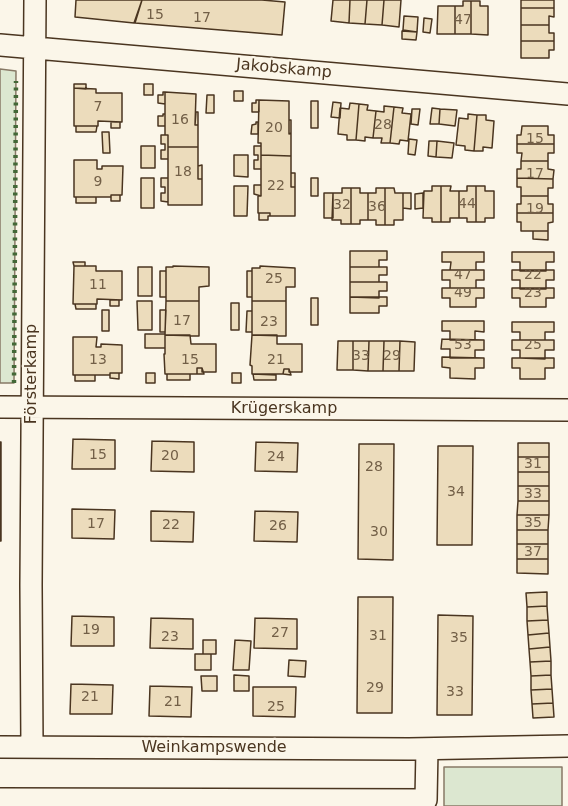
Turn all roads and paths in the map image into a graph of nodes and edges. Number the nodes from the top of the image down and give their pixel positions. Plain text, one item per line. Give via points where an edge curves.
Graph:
1 (35, 0) edge
2 (0, 45) edge
3 (34, 47) junction
4 (568, 94) edge
5 (0, 407) edge
6 (32, 407) junction
7 (568, 410) edge
8 (0, 747) edge
9 (32, 747) junction
10 (568, 747) edge
11 (427, 749) junction
12 (0, 799) edge
13 (32, 802) edge
14 (281, 803) edge

1 - 3 street, Försterkamp
2 - 3 street, Jakobskamp
3 - 4 street, Jakobskamp
3 - 6 street, Försterkamp
5 - 6 street, Krügerskamp
6 - 7 street, Krügerskamp
6 - 9 street, Försterkamp
8 - 9 street, Weinkampswende
9 - 11 street, Weinkampswende
10 - 11 street, Weinkampswende
11 - 14 street via 426,800
12 - 13 street
13 - 14 street

